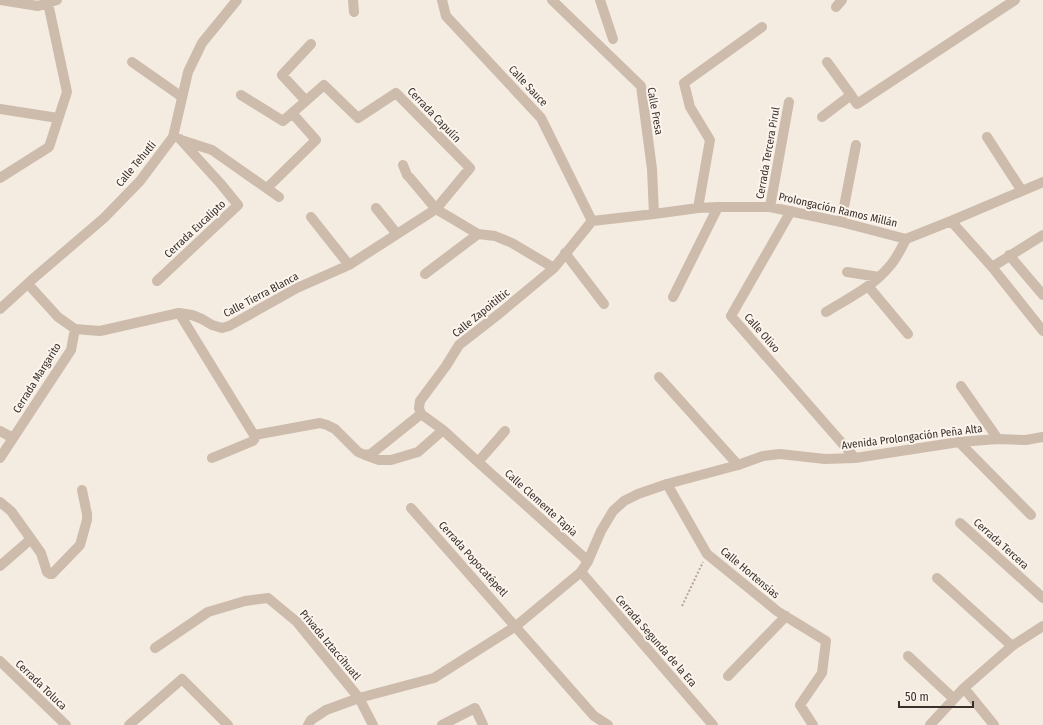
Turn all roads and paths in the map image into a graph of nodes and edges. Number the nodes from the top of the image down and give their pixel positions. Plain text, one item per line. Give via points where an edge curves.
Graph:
1 (0, 0) edge
2 (237, 0) edge
3 (353, 0) edge
4 (442, 0) edge
5 (552, 0) edge
6 (600, 0) edge
7 (1015, 0) edge
8 (52, 2) edge
9 (354, 12) dead end
10 (762, 27) dead end
11 (613, 38) dead end
12 (312, 44) dead end
13 (132, 62) dead end
14 (828, 62) dead end
15 (241, 95) dead end
16 (851, 95) junction
17 (182, 97) junction
18 (306, 100) junction
19 (789, 102) dead end
20 (0, 109) edge
21 (292, 113) junction
22 (822, 117) dead end
23 (58, 118) junction
24 (987, 137) dead end
25 (176, 138) junction
26 (856, 145) dead end
27 (404, 165) dead end
28 (470, 168) joint
29 (0, 178) edge
30 (1043, 182) edge
31 (267, 188) junction
32 (1022, 191) junction
33 (279, 197) dead end
34 (718, 207) junction
35 (770, 207) junction
36 (376, 208) dead end
37 (698, 208) junction
38 (436, 209) junction
39 (792, 211) junction
40 (654, 214) junction
41 (311, 217) dead end
42 (592, 221) junction
43 (841, 222) junction
44 (951, 222) junction
45 (397, 234) junction
46 (478, 234) junction
47 (1043, 235) edge
48 (906, 239) junction
49 (565, 254) junction
50 (1009, 255) junction
51 (349, 265) junction
52 (992, 266) junction
53 (554, 268) junction
54 (847, 272) dead end
55 (425, 274) dead end
56 (879, 277) junction
57 (157, 281) dead end
58 (28, 284) junction
59 (868, 286) junction
60 (1043, 295) edge
61 (673, 297) dead end
62 (604, 304) dead end
63 (0, 309) edge
64 (826, 312) dead end
65 (178, 313) junction
66 (76, 330) junction
67 (1043, 331) edge
68 (908, 334) dead end
69 (659, 377) dead end
70 (961, 386) dead end
71 (421, 414) junction
72 (443, 430) junction
73 (0, 431) edge
74 (504, 431) dead end
75 (254, 435) junction
76 (1043, 437) edge
77 (13, 438) junction
78 (998, 439) junction
79 (959, 442) junction
80 (365, 455) junction
81 (0, 458) edge
82 (212, 458) dead end
83 (855, 458) junction
84 (478, 462) junction
85 (738, 465) junction
86 (667, 484) junction
87 (82, 490) dead end
88 (0, 502) edge
89 (411, 508) dead end
90 (1031, 515) dead end
91 (960, 523) dead end
92 (31, 539) junction
93 (708, 554) junction
94 (588, 561) junction
95 (0, 566) edge
96 (581, 572) junction
97 (937, 578) dead end
98 (1043, 598) edge
99 (682, 606) dead end
100 (786, 616) junction
101 (516, 626) junction
102 (1043, 626) edge
103 (1012, 646) junction
104 (155, 648) dead end
105 (908, 656) dead end
106 (0, 662) edge
107 (728, 676) dead end
108 (964, 688) junction
109 (359, 698) junction
110 (954, 699) junction
111 (66, 725) edge
112 (129, 725) edge
113 (228, 725) edge
114 (308, 725) edge
115 (373, 725) edge
116 (442, 725) edge
117 (483, 725) edge
118 (608, 725) edge
119 (713, 725) edge
120 (813, 725) edge
121 (930, 725) edge
122 (994, 725) edge

1 - 8 street via 38,6
2 - 17 street, Calle Tehutli via 202,43 188,72
3 - 9 street
4 - 42 street, Calle Sauce via 446,16 541,118
5 - 40 street, Calle Fresa via 640,86 652,169
6 - 11 street
7 - 16 street via 857,104
8 - 23 street via 66,92
10 - 37 street via 684,83 690,106 710,140
12 - 18 street via 282,75
13 - 17 street
14 - 16 street
15 - 21 street, Cerrada Capulín via 282,121
16 - 22 street
17 - 25 street, Calle Tehutli
18 - 21 street, Cerrada Capulín
18 - 28 street, Cerrada Capulín via 324,85 358,118 396,93
19 - 35 street, Cerrada Tercera Pirul
20 - 23 street
21 - 31 street via 316,140
23 - 29 street via 49,148
24 - 32 street
25 - 31 street via 212,150
25 - 57 street, Cerrada Eucalipto via 238,205
25 - 58 street, Calle Tehutli via 140,181 104,218
26 - 43 street
27 - 38 street via 407,175
28 - 38 street, Calle Tierra Blanca
30 - 32 street, Prolongación Ramos Millán
31 - 33 street
32 - 44 street, Prolongación Ramos Millán
34 - 35 street, Prolongación Ramos Millán
34 - 37 street, Prolongación Ramos Millán
34 - 61 street
35 - 39 street, Prolongación Ramos Millán
36 - 45 street
37 - 40 street, Prolongación Ramos Millán
38 - 45 street, Calle Tierra Blanca
38 - 46 street
39 - 43 street, Prolongación Ramos Millán
39 - 83 street, Calle Olivo via 731,316
40 - 42 street, Prolongación Ramos Millán
41 - 51 street
42 - 49 street, Calle Zapoitiltic
43 - 48 street, Prolongación Ramos Millán
44 - 48 street, Prolongación Ramos Millán
44 - 52 street
45 - 51 street, Calle Tierra Blanca
46 - 53 street via 495,236 512,243
46 - 55 street
47 - 50 street
48 - 56 street via 898,256
49 - 53 street, Calle Zapoitiltic
49 - 62 street
50 - 52 street
50 - 60 street
51 - 65 street, Calle Tierra Blanca via 297,288 222,328 192,315
52 - 67 street
53 - 71 street, Calle Zapoitiltic via 459,345 420,401
54 - 56 street
56 - 59 street
58 - 63 street, Calle Tehutli
58 - 66 street via 58,317
59 - 64 street
59 - 68 street
65 - 66 street, Calle Tierra Blanca via 100,331
65 - 75 street
66 - 77 street, Cerrada Margarito via 71,350
69 - 85 street
70 - 78 street
71 - 72 street
71 - 80 street via 371,454
72 - 80 street via 418,452 391,460 380,460
72 - 84 street, Calle Clemente Tapia
73 - 77 street
74 - 84 street
75 - 80 street via 320,423 335,429 358,452
75 - 82 street via 253,441
76 - 78 street, Avenida Prolongación Peña Alta via 1026,440
77 - 81 street, Cerrada Margarito
78 - 79 street, Avenida Prolongación Peña Alta
79 - 83 street, Avenida Prolongación Peña Alta
79 - 90 street
83 - 85 street, Avenida Prolongación Peña Alta via 780,454 763,456
84 - 94 street, Calle Clemente Tapia
85 - 86 street, Avenida Prolongación Peña Alta
86 - 93 street, Calle Hortensias
86 - 94 street, Avenida Prolongación Peña Alta via 638,494 624,501 613,511
87 - 92 street via 87,520 80,545 52,574 48,572 41,553
88 - 92 street via 11,511
89 - 101 street, Cerrada Popocatépetl
91 - 98 street, Cerrada Tercera
92 - 95 street
93 - 99 path
93 - 100 street, Calle Hortensias
94 - 96 street, Avenida Prolongación Peña Alta
96 - 101 street, Avenida Prolongación Peña Alta
96 - 119 street, Cerrada Segunda de la Era
97 - 103 street
100 - 107 street
100 - 120 street, Calle Hortensias via 826,642 822,673 800,705
101 - 109 street, Avenida Prolongación Peña Alta via 434,678
101 - 118 street, Cerrada Popocatépetl via 594,716
102 - 103 street
103 - 108 street
104 - 109 street, Privada Iztaccíhuatl via 208,612 245,601 268,598 297,622
105 - 110 street
106 - 111 street, Cerrada Toluca
108 - 110 street
108 - 122 street
109 - 114 street, Avenida Prolongación Peña Alta via 326,710
109 - 115 street
110 - 121 street
112 - 113 street via 182,679
116 - 117 street via 475,708

